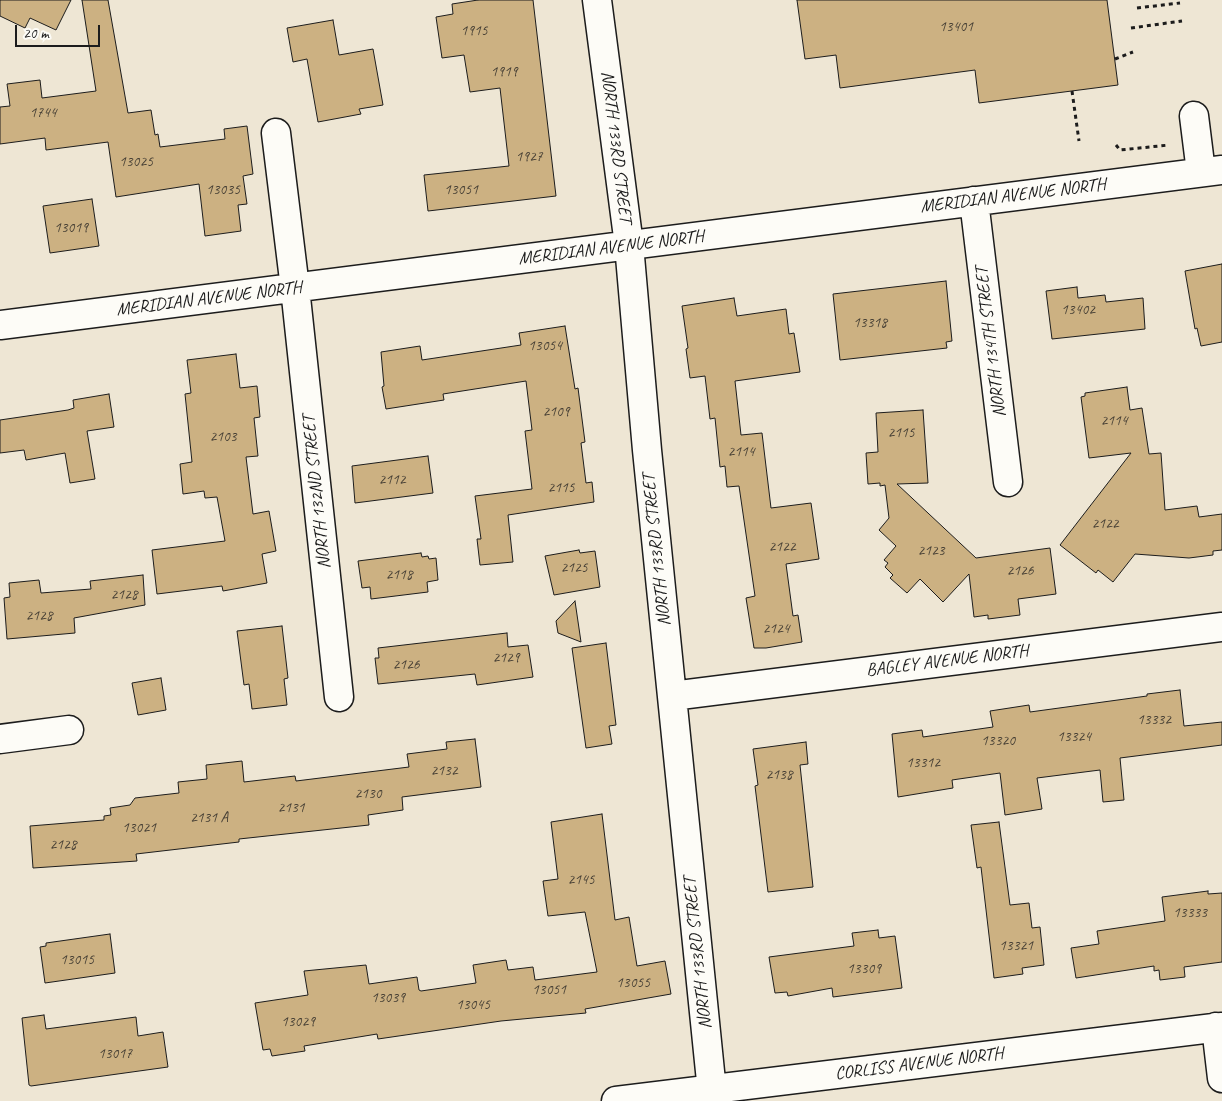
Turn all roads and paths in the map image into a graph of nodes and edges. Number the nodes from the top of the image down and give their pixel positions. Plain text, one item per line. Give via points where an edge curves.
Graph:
1 (597, 0) edge
2 (1180, 3) dead end
3 (1137, 8) dead end
4 (1182, 21) dead end
5 (1131, 28) dead end
6 (1133, 52) dead end
7 (1114, 59) dead end
8 (1072, 91) dead end
9 (1194, 116) dead end
10 (276, 133) dead end
11 (1079, 142) dead end
12 (1177, 144) dead end
13 (1116, 145) dead end
14 (1211, 171) edge
15 (974, 201) junction
16 (629, 245) junction
17 (295, 288) junction
18 (0, 326) edge
19 (1008, 482) dead end
20 (1222, 626) edge
21 (672, 696) junction
22 (339, 697) dead end
23 (69, 730) dead end
24 (0, 739) edge
25 (1219, 1027) edge
26 (1222, 1078) edge
27 (713, 1095) edge
28 (616, 1101) edge

1 - 16 street, NORTH 133RD STREET
2 - 3 path
4 - 5 path
6 - 7 path
8 - 11 path
9 - 14 street
10 - 17 street, NORTH 132ND STREET
12 - 13 path via 1120,150
14 - 15 street, MERIDIAN AVENUE NORTH
15 - 16 street, MERIDIAN AVENUE NORTH
15 - 19 street, NORTH 134TH STREET
16 - 17 street, MERIDIAN AVENUE NORTH
16 - 21 street, NORTH 133RD STREET
17 - 18 street, MERIDIAN AVENUE NORTH
17 - 22 street, NORTH 132ND STREET
20 - 21 street, BAGLEY AVENUE NORTH
21 - 27 street, NORTH 133RD STREET
23 - 24 street
25 - 26 street
25 - 27 street, CORLISS AVENUE NORTH
27 - 28 street, CORLISS AVENUE NORTH

